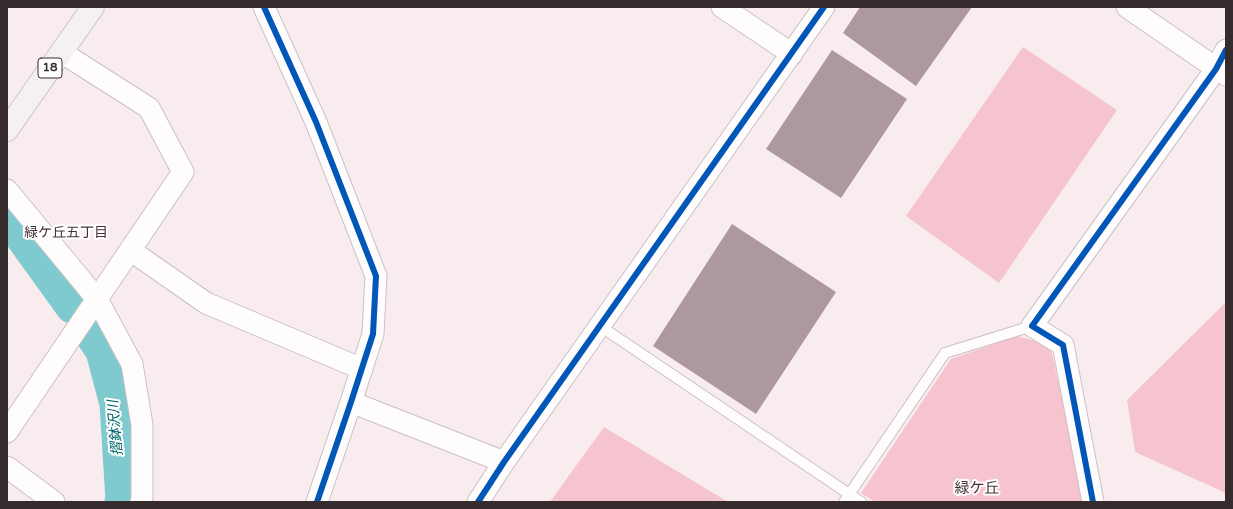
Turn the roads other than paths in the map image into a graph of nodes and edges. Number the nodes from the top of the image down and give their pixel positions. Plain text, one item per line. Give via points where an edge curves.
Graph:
1 (93, 7) edge
2 (264, 7) edge
3 (722, 7) edge
4 (824, 7) edge
5 (1127, 7) edge
6 (1226, 50) edge
7 (61, 52) junction
8 (792, 54) junction
9 (1221, 72) edge
10 (7, 130) edge
11 (7, 190) edge
12 (130, 250) junction
13 (97, 299) junction
14 (600, 326) junction
15 (1032, 326) junction
16 (362, 369) junction
17 (352, 402) junction
18 (7, 432) edge
19 (504, 462) junction
20 (7, 467) edge
21 (846, 498) edge
22 (54, 502) edge
23 (141, 502) edge
24 (317, 502) edge
25 (478, 502) edge
26 (861, 502) edge
27 (1092, 502) edge

1 - 7 main road, 18
2 - 16 street via 316,122 376,276 373,334
3 - 8 street
4 - 8 street
5 - 9 street
6 - 9 street
7 - 10 main road, 18
7 - 12 street via 149,108 183,172
8 - 14 street
9 - 15 street
11 - 13 street
12 - 13 street
12 - 16 street via 206,303
13 - 18 street
13 - 23 street via 132,364 142,425
14 - 19 street
14 - 21 lane
15 - 21 lane via 945,353
15 - 27 street via 1063,345
16 - 17 street
17 - 19 street
17 - 24 street
19 - 25 street
20 - 22 street
21 - 26 lane

